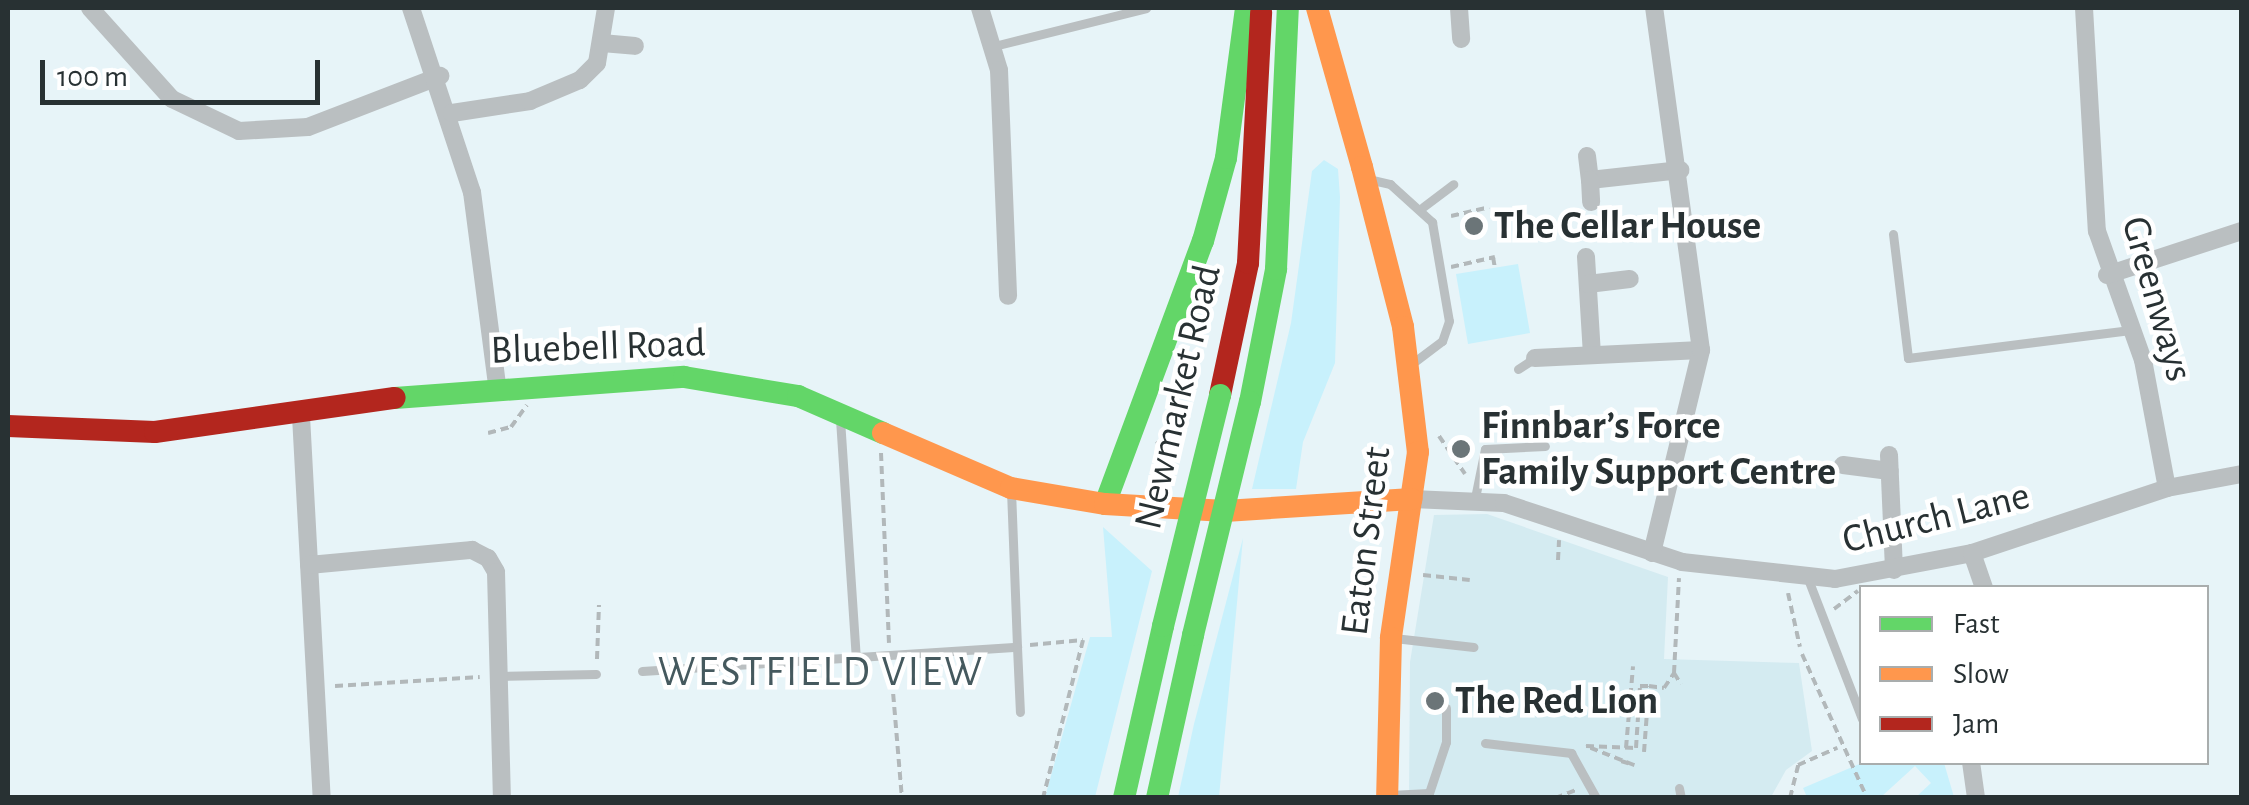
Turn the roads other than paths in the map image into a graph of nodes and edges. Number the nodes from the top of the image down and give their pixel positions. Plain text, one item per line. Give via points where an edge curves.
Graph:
1 (90, 8) edge
2 (411, 8) edge
3 (606, 8) edge
4 (980, 8) edge
5 (1146, 8) edge
6 (1246, 8) edge
7 (1261, 8) edge
8 (1288, 8) edge
9 (1318, 8) edge
10 (1459, 8) edge
11 (1654, 8) edge
12 (2084, 8) edge
13 (1461, 39) dead end
14 (602, 43) junction
15 (635, 46) dead end
16 (987, 47) junction
17 (440, 76) junction
18 (452, 113) junction
19 (1588, 156) dead end
20 (1680, 170) junction
21 (1364, 172) junction
22 (1590, 180) junction
23 (1342, 184) dead end
24 (1453, 184) dead end
25 (1591, 202) dead end
26 (1422, 207) junction
27 (2242, 232) edge
28 (1894, 234) dead end
29 (1586, 258) dead end
30 (2107, 275) junction
31 (1630, 278) dead end
32 (1588, 284) junction
33 (1008, 296) dead end
34 (2130, 330) junction
35 (1701, 350) junction
36 (1592, 355) junction
37 (1535, 358) joint
38 (1408, 366) junction
39 (1518, 369) dead end
40 (497, 384) junction
41 (842, 412) junction
42 (301, 416) junction
43 (8, 426) edge
44 (1545, 446) dead end
45 (1843, 464) dead end
46 (2242, 474) edge
47 (1011, 488) junction
48 (2166, 488) junction
49 (1475, 498) junction
50 (1412, 499) junction
51 (1105, 504) junction
52 (1652, 553) junction
53 (1972, 553) junction
54 (309, 565) junction
55 (1894, 570) junction
56 (1808, 579) junction
57 (1983, 585) edge
58 (1391, 638) junction
59 (1017, 647) junction
60 (1473, 647) dead end
61 (856, 660) junction
62 (642, 671) dead end
63 (596, 674) road end
64 (495, 676) junction
65 (1446, 708) dead end
66 (1020, 712) dead end
67 (1859, 712) edge
68 (1485, 743) dead end
69 (1972, 765) edge
70 (1387, 796) edge
71 (322, 798) edge
72 (502, 798) edge
73 (1124, 798) edge
74 (1157, 798) edge
75 (1596, 798) edge
76 (1976, 798) edge

1 - 17 street via 172,99 239,131 308,126
2 - 17 street
3 - 14 street
4 - 16 street
5 - 16 lane
6 - 51 main road via 1226,158 1203,241
7 - 73 main road, Newmarket Road, bridge via 1248,264
8 - 74 main road, Newmarket Road, bridge via 1278,251 1250,402
9 - 21 main road, Eaton Street
10 - 13 street
11 - 20 street
12 - 30 street, Greenways via 2092,182
14 - 15 street
14 - 18 street via 597,63 560,92
16 - 33 street via 999,70
17 - 18 street
18 - 40 street
19 - 22 street
20 - 22 street
20 - 35 street
21 - 23 main road
21 - 26 lane
21 - 38 main road, Eaton Street
22 - 25 street
24 - 26 lane
26 - 38 lane via 1442,269 1449,322 1442,341
27 - 30 street
28 - 34 lane via 1908,358
29 - 32 street
30 - 34 street, Greenways
31 - 32 street
32 - 36 street
34 - 48 street, Greenways
35 - 36 street
35 - 52 street
36 - 37 street
37 - 39 lane
38 - 50 main road, Eaton Street via 1418,452
40 - 41 main road, Bluebell Road via 703,379
40 - 42 main road, Bluebell Road
41 - 47 main road, Bluebell Road
41 - 61 lane
42 - 43 main road, Bluebell Road via 155,432
42 - 54 street
44 - 49 lane via 1485,448
45 - 55 street via 1890,463
46 - 48 street, Church Lane
47 - 51 main road, Bluebell Road
47 - 59 lane
48 - 53 street, Church Lane
49 - 50 street, Church Lane
49 - 52 street, Church Lane
50 - 51 main road, Bluebell Road via 1226,510
50 - 58 main road, Eaton Street
52 - 56 street, Church Lane
53 - 55 street, Church Lane
53 - 57 street
54 - 64 street via 472,550 488,558 496,572
54 - 71 street
55 - 56 street, Church Lane
56 - 67 lane
58 - 60 lane
58 - 70 main road, Eaton Street
59 - 61 lane
59 - 66 lane
61 - 62 lane
63 - 64 lane
64 - 72 street
65 - 70 lane via 1446,742 1429,793
68 - 75 lane via 1571,753
69 - 76 street

